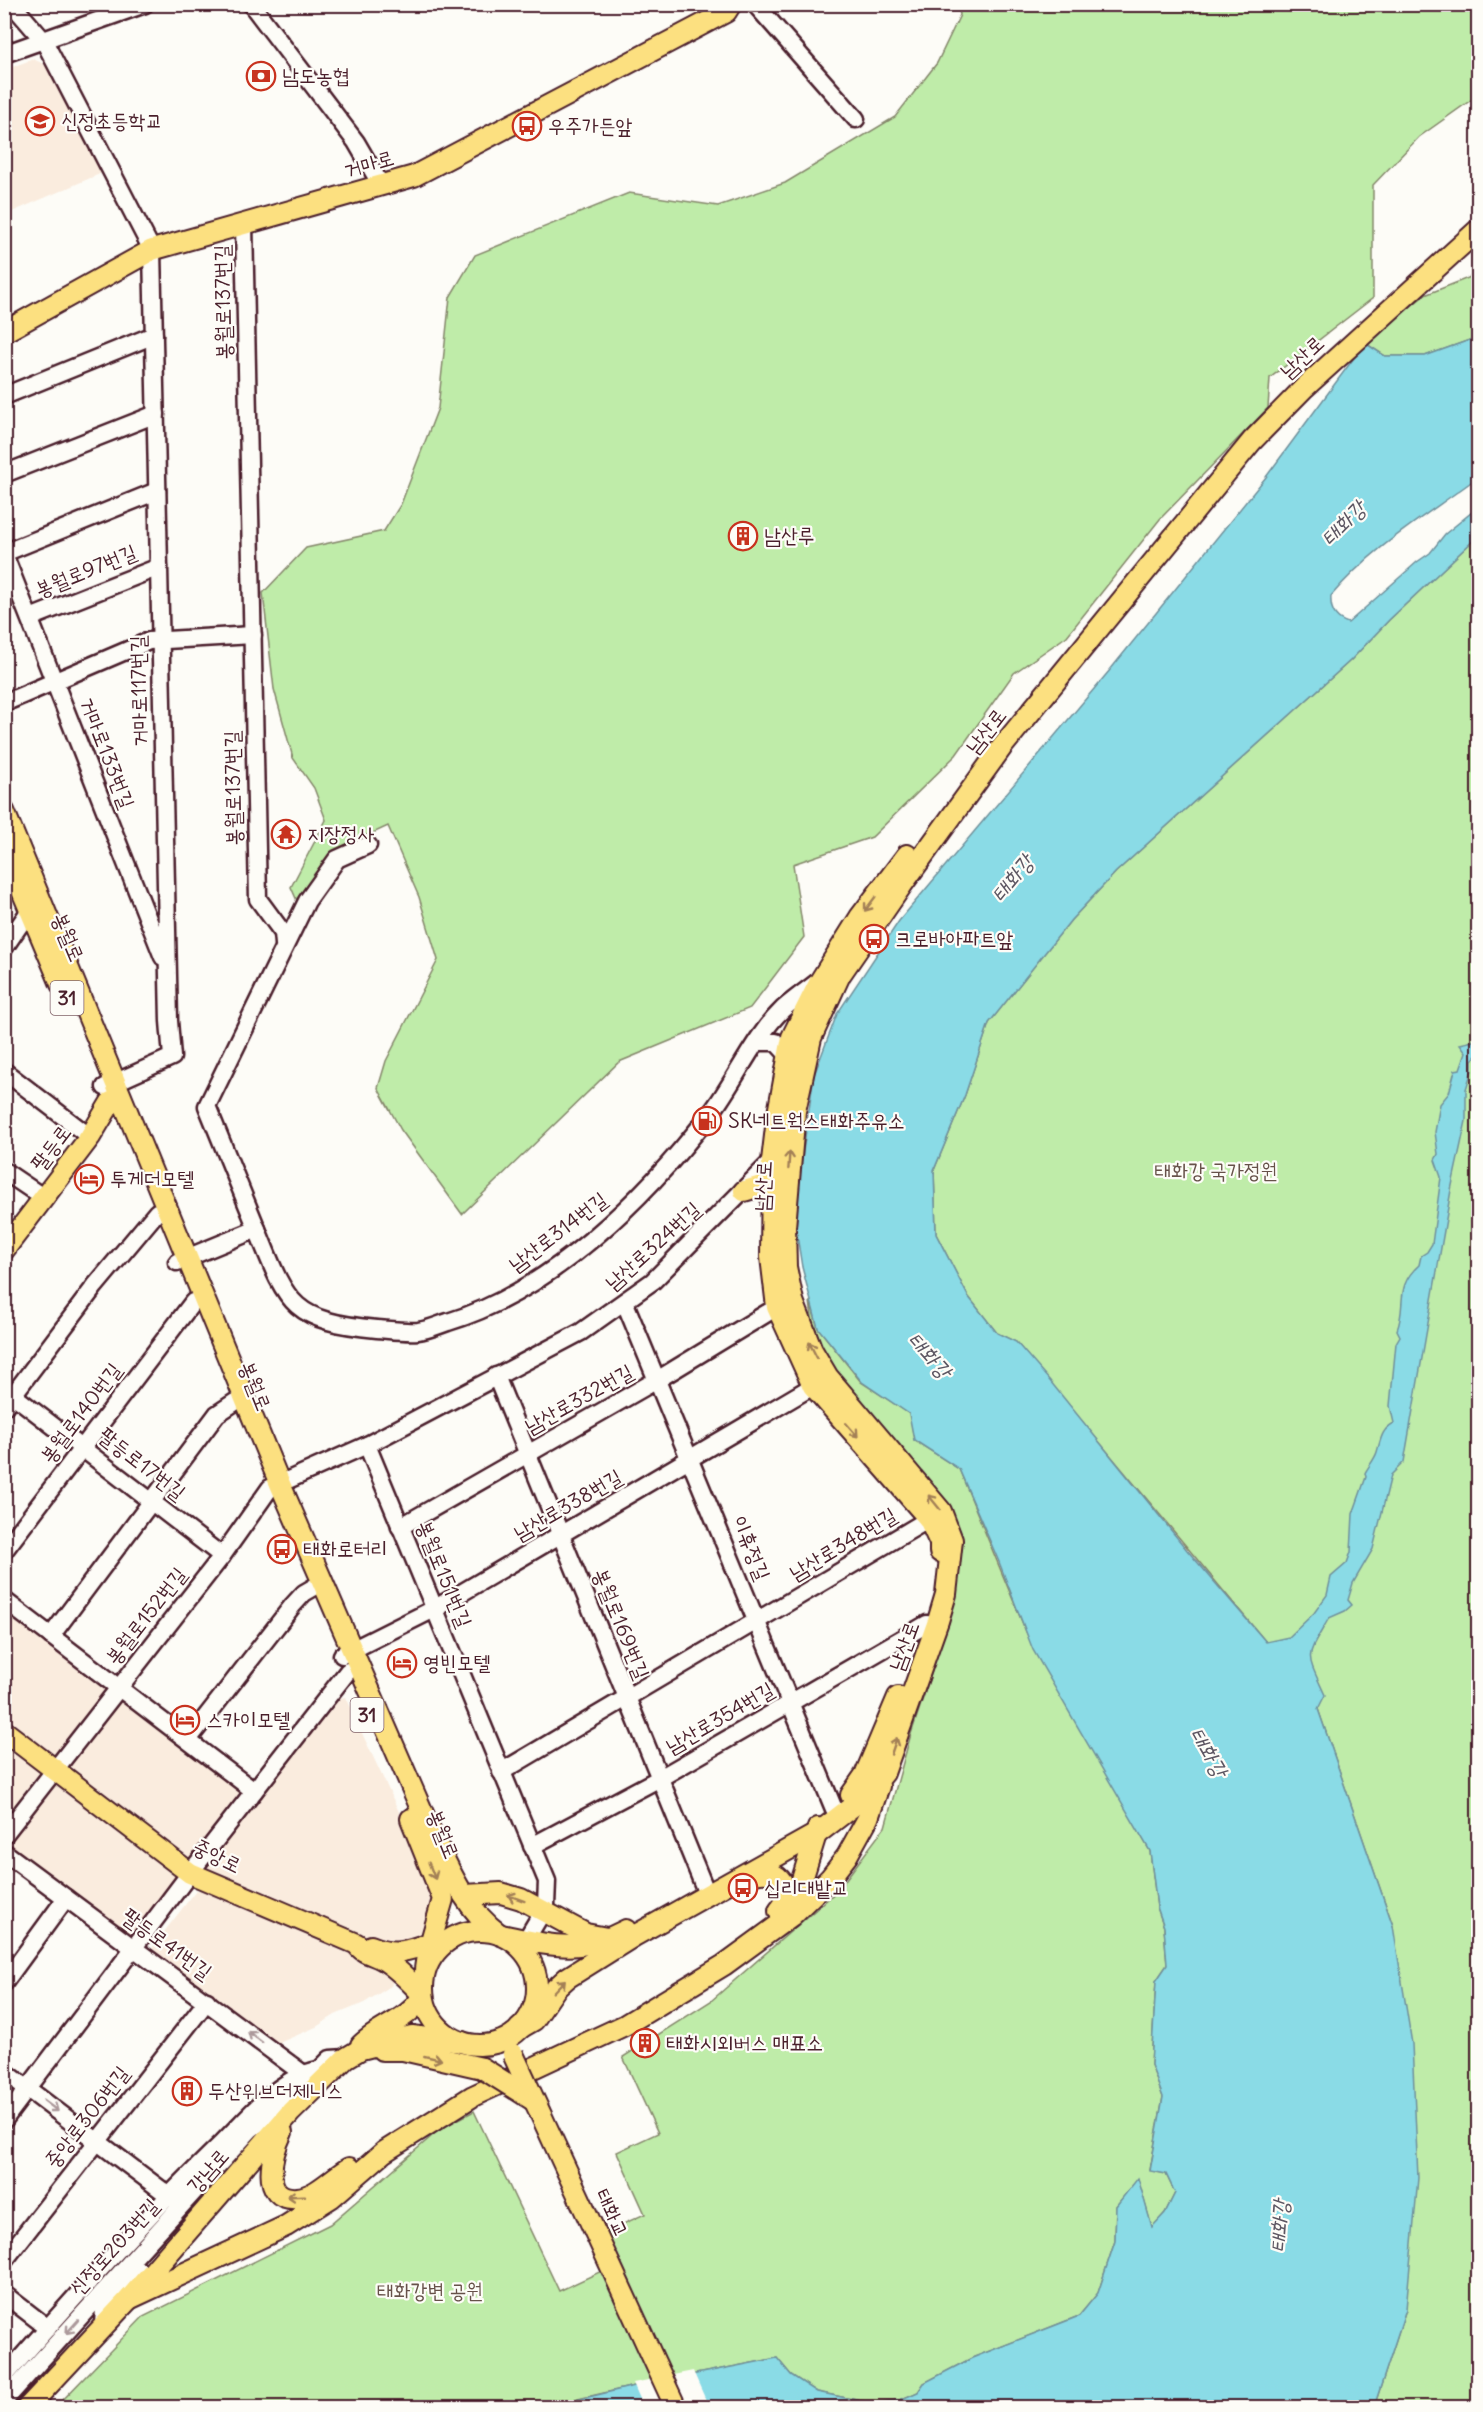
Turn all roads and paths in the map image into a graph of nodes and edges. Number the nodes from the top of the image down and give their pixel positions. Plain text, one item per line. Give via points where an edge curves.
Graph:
1 (12, 4) edge
2 (145, 4) edge
3 (251, 4) edge
4 (731, 4) edge
5 (755, 4) edge
6 (44, 40) junction
7 (4, 54) edge
8 (856, 119) dead end
9 (381, 185) junction
10 (1479, 217) edge
11 (244, 224) junction
12 (1479, 230) edge
13 (152, 250) junction
14 (4, 332) edge
15 (154, 335) junction
16 (4, 396) edge
17 (156, 414) junction
18 (4, 474) edge
19 (157, 491) junction
20 (4, 554) edge
21 (159, 567) junction
22 (30, 618) junction
23 (253, 635) junction
24 (161, 639) junction
25 (55, 681) junction
26 (4, 703) edge
27 (4, 811) edge
28 (368, 845) dead end
29 (4, 848) edge
30 (30, 910) junction
31 (285, 944) junction
32 (4, 948) edge
33 (168, 969) junction
34 (840, 975) junction
35 (820, 981) junction
36 (757, 1042) junction
37 (789, 1055) junction
38 (4, 1071) edge
39 (111, 1090) junction
40 (90, 1137) junction
41 (772, 1161) junction
42 (4, 1171) edge
43 (744, 1191) junction
44 (772, 1193) junction
45 (44, 1198) junction
46 (157, 1212) junction
47 (257, 1229) junction
48 (4, 1250) edge
49 (182, 1260) junction
50 (194, 1302) junction
51 (626, 1303) junction
52 (777, 1307) junction
53 (491, 1379) junction
54 (657, 1380) junction
55 (813, 1386) junction
56 (8, 1397) edge
57 (235, 1402) junction
58 (367, 1445) junction
59 (84, 1447) junction
60 (528, 1454) junction
61 (690, 1460) junction
62 (275, 1486) junction
63 (153, 1502) junction
64 (929, 1519) junction
65 (400, 1527) junction
66 (561, 1535) junction
67 (4, 1551) edge
68 (222, 1556) junction
69 (318, 1584) junction
70 (4, 1600) edge
71 (434, 1610) junction
72 (757, 1622) junction
73 (927, 1624) junction
74 (51, 1636) junction
75 (347, 1658) junction
76 (119, 1688) junction
77 (627, 1698) junction
78 (790, 1704) junction
79 (4, 1731) edge
80 (188, 1740) junction
81 (54, 1770) junction
82 (501, 1772) junction
83 (884, 1773) junction
84 (660, 1778) junction
85 (254, 1791) junction
86 (831, 1811) junction
87 (811, 1831) junction
88 (4, 1835) edge
89 (532, 1846) junction
90 (4, 1852) edge
91 (190, 1874) junction
92 (830, 1878) junction
93 (734, 1881) junction
94 (705, 1888) junction
95 (464, 1895) junction
96 (66, 1899) junction
97 (784, 1907) junction
98 (542, 1912) junction
99 (500, 1935) junction
100 (455, 1937) junction
101 (607, 1938) junction
102 (357, 1944) junction
103 (430, 1944) junction
104 (523, 1944) junction
105 (134, 1948) junction
106 (724, 1965) junction
107 (425, 1969) junction
108 (4, 1983) edge
109 (423, 1995) junction
110 (207, 2001) junction
111 (513, 2040) junction
112 (462, 2042) junction
113 (350, 2055) junction
114 (4, 2071) edge
115 (310, 2071) junction
116 (28, 2089) junction
117 (533, 2100) junction
118 (288, 2108) junction
119 (4, 2120) edge
120 (97, 2141) junction
121 (384, 2152) junction
122 (168, 2195) junction
123 (182, 2206) junction
124 (4, 2261) edge
125 (4, 2294) edge
126 (129, 2299) junction
127 (103, 2325) junction
128 (48, 2328) junction
129 (4, 2377) edge
130 (4, 2401) edge
131 (27, 2408) edge
132 (676, 2408) edge

1 - 6 street
2 - 6 street
3 - 9 street via 356,142
4 - 9 main road, 거마로 via 726,12 414,176
5 - 8 street
6 - 7 street
6 - 13 street
9 - 11 main road, 거마로
10 -> 35 main road, 남산로 via 1266,415 979,761 860,916
11 - 13 main road, 거마로
11 - 23 street, 봉월로137번길
12 - 34 main road, 남산로 via 1304,388 1252,441 1002,747
13 - 14 main road, 거마로
13 - 15 street, 거마로117번길
15 - 16 street
15 - 17 street, 거마로117번길
17 - 18 street
17 - 19 street, 거마로117번길
19 - 20 street
19 - 21 street, 거마로117번길
20 - 22 street, 거마로133번길
21 - 22 street, 봉월로97번길
21 - 24 street, 거마로117번길
22 - 25 street, 거마로133번길
23 - 24 street
23 - 31 street, 봉월로137번길 via 258,899 283,933
24 - 25 street
24 - 33 street, 거마로117번길
25 - 26 street
25 - 33 street, 거마로133번길
27 - 39 main road
28 - 31 street via 337,859 307,901
29 - 30 main road, 봉월로 / 31
30 - 32 street
30 - 39 main road, 봉월로 / 31
31 - 47 street via 207,1106
33 - 39 street, 거마로117번길 via 172,1057
34 - 35 street, 남산로314번길
83 -> 34 main road, 남산로 via 944,1603 952,1540 941,1511 828,1377 812,1350 793,1301 786,1267 785,1227 795,1111 811,1038
35 - 36 street, 남산로314번길 via 783,1009
35 - 37 main road, 남산로 via 792,1037
36 - 37 street via 776,1042
36 - 47 street, 남산로314번길 via 712,1112 663,1172 622,1212 571,1255 475,1314 419,1331 346,1326 319,1319 285,1294
37 - 41 main road, 남산로
38 - 40 street
39 - 40 main road, 팔등로
39 - 46 main road, 봉월로 / 31
39 - 49 main road
40 - 45 main road, 팔등로
41 - 43 street, 남산로324번길
41 - 44 main road, 남산로
42 - 45 street
43 - 44 main road via 760,1186
43 - 51 street, 남산로324번길
44 - 52 main road, 남산로 via 771,1257
45 - 48 main road, 팔등로
46 - 49 main road, 봉월로 / 31
46 - 56 street
47 - 49 street
49 - 50 main road, 봉월로 / 31
49 - 62 main road
50 - 57 main road, 봉월로 / 31
50 - 59 street, 봉월로140번길
51 - 53 street, 남산로324번길 via 581,1332
51 - 54 street, 이휴정길
52 - 54 street, 남산로332번길
52 - 55 main road, 남산로
53 - 58 street, 남산로324번길
53 - 60 street, 봉월로169번길
54 - 60 street, 남산로332번길
54 - 61 street, 이휴정길
55 - 61 street, 남산로338번길
55 -> 64 main road, 남산로
56 - 59 street, 팔등로17번길
57 - 62 main road, 봉월로 / 31
57 - 63 street via 217,1414
58 - 62 street
58 - 65 street, 봉월로151번길
59 - 63 street, 팔등로17번길
59 - 67 street, 봉월로140번길
60 - 65 street, 남산로332번길
60 - 66 street, 봉월로169번길
61 - 66 street, 남산로338번길
61 - 72 street, 이휴정길
62 - 68 street, 봉월로152번길
62 - 69 main road
63 - 68 street, 팔등로17번길
63 - 74 street
64 - 72 street, 남산로348번길
64 - 73 main road, 남산로 via 940,1543 940,1568
65 - 71 street, 봉월로151번길
66 - 71 street, 남산로338번길
66 - 77 street, 봉월로169번길
68 - 76 street, 봉월로152번길
69 - 75 main road
69 - 80 street via 293,1605
70 - 74 street
71 - 75 street, 남산로338번길
71 - 82 street, 봉월로151번길
72 - 77 street, 남산로348번길
72 - 78 street, 이휴정길
73 - 78 street, 남산로354번길
73 - 86 main road, 남산로 via 865,1775
74 - 76 street
75 - 85 street
75 - 95 main road, 봉월로 via 388,1734
75 -> 103 main road, 봉월로 / 31 via 443,1899
76 - 80 street
76 - 81 street, 봉월로152번길
77 - 82 street, 남산로348번길
77 - 84 street, 봉월로169번길
78 - 84 street, 남산로354번길
78 - 86 street, 이휴정길
79 - 81 main road, 중앙로
80 - 85 street
81 - 88 street, 봉월로152번길
81 - 91 main road, 중앙로
82 - 89 street, 봉월로151번길
83 - 87 main road, 남산로 via 862,1799
83 - 92 main road via 868,1818
84 - 89 street, 남산로354번길
84 - 94 street, 봉월로169번길
85 - 91 street
86 - 87 main road
87 - 92 main road via 824,1848
87 - 93 main road, 남산로
87 - 94 main road, 남산로
87 - 97 main road via 801,1883
89 - 98 street, 봉월로151번길 via 547,1881
90 - 96 street, 팔등로41번길
91 - 102 main road, 중앙로
91 - 105 street
92 - 106 main road via 791,1916
93 - 97 main road via 772,1872 784,1883
111 -> 93 main road, 남산로 via 567,1978
94 - 101 main road, 남산로
98 -> 95 main road via 501,1893
95 - 99 main road, 봉월로 via 475,1913
96 - 105 street, 팔등로41번길
96 - 108 street
97 - 106 main road via 741,1941
98 - 101 main road via 586,1934
98 - 104 street, 봉월로151번길
99 - 100 main road via 477,1931
99 - 104 main road
100 - 103 main road
100 - 107 main road via 433,1954
101 - 104 main road, 남산로 via 568,1948
102 - 103 main road via 365,1943 388,1953 407,1952
102 - 109 main road, 중앙로 via 360,1950 401,1972
103 - 107 main road, 봉월로
104 - 111 main road via 537,1991 534,2005
105 - 110 street, 팔등로41번길
105 - 116 street
106 - 121 main road via 625,2025 473,2096
107 - 109 main road
109 - 112 main road via 436,2025
109 - 113 main road via 403,2017 370,2036
115 -> 110 street, 팔등로41번길
110 - 120 street, 중앙로306번길
111 - 112 main road via 488,2044
111 - 117 main road, 태화교, bridge
112 - 113 main road, 강남로 via 412,2036
113 - 115 street via 330,2059
113 -> 117 main road, bridge via 403,2049 482,2068
113 - 118 main road, 강남로
114 - 116 street
115 - 118 street
115 - 122 street via 265,2101
116 - 119 street
116 -> 120 street
117 - 132 main road, 태화교, bridge
121 -> 118 main road via 357,2163 309,2194 285,2196 271,2179 270,2166
118 - 123 street, 신정로203번길 via 250,2130
118 - 126 main road, 강남로
118 - 127 street via 104,2309
120 - 122 street
120 - 124 street, 중앙로306번길
121 - 126 main road via 332,2197 286,2226
122 - 123 street
122 - 128 street
123 -> 130 street, 신정로203번길
125 - 128 street
126 - 127 main road, 강남로
127 - 131 main road, 강남로
128 - 129 street

